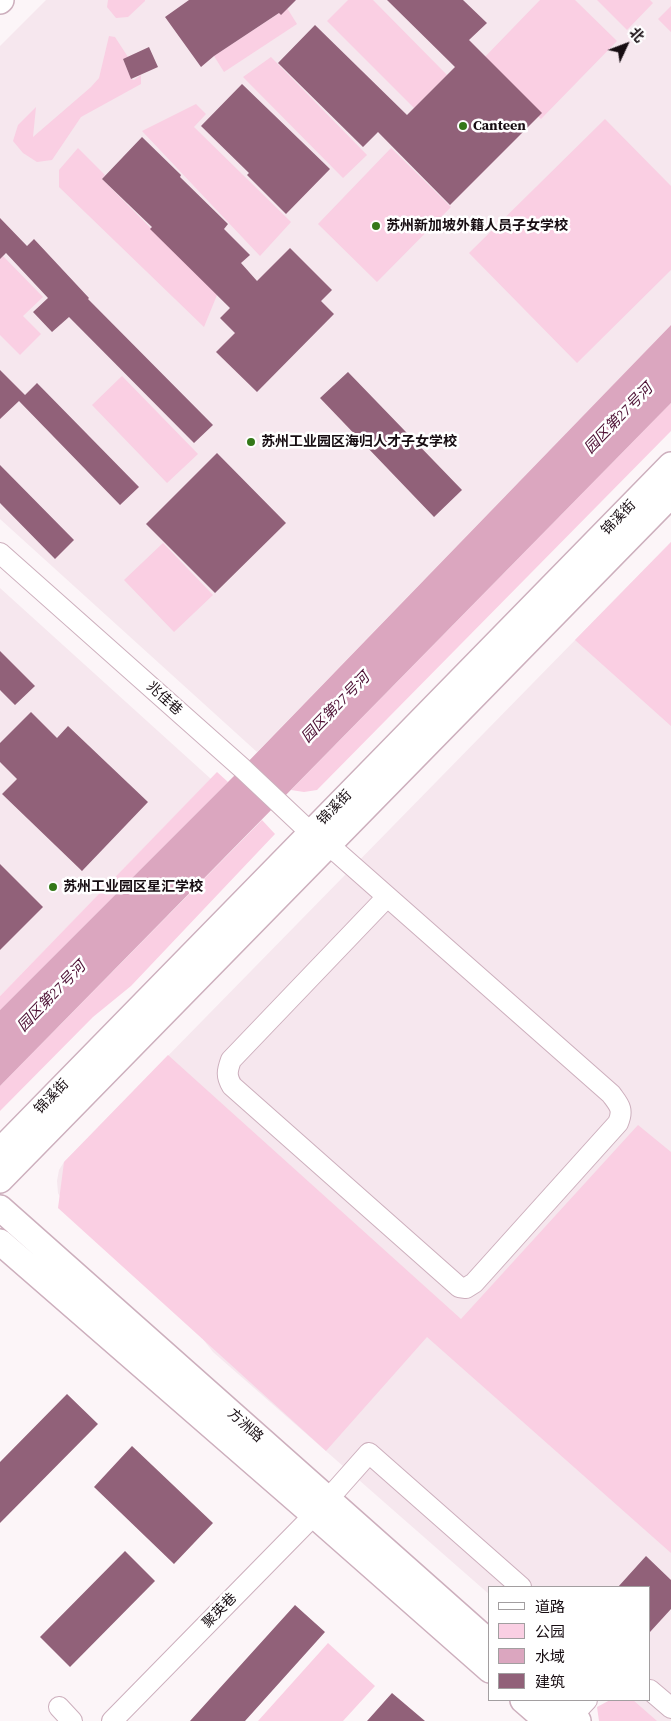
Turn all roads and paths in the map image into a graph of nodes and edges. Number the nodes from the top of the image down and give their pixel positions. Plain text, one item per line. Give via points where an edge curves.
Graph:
1 (671, 465) edge
2 (671, 495) edge
3 (0, 553) edge
4 (319, 839) junction
5 (387, 897) junction
6 (0, 1151) edge
7 (0, 1180) edge
8 (0, 1208) edge
9 (0, 1242) edge
10 (321, 1507) junction
11 (520, 1586) edge
12 (488, 1641) edge
13 (488, 1668) edge
14 (651, 1691) edge
15 (524, 1701) edge
16 (59, 1707) dead end
17 (671, 1708) edge
18 (72, 1721) edge
19 (112, 1721) edge
20 (547, 1721) edge

1 - 4 main road, 锦溪街
2 - 4 main road, 锦溪街
3 - 4 street, 兆佳巷
4 - 5 street, 兆佳巷
4 - 6 main road, 锦溪街
4 - 7 main road, 锦溪街
5 - 5 street, 兆佳巷 via 231,1060 228,1079 232,1086 460,1287 466,1288 618,1123 622,1114 611,1094
8 - 10 main road, 方洲路
9 - 10 main road, 方洲路
10 - 11 street, 聚英巷 via 369,1453
10 - 12 main road, 方洲路
10 - 13 main road, 方洲路
10 - 19 street, 聚英巷
14 - 17 street
15 - 20 main road
16 - 18 street

